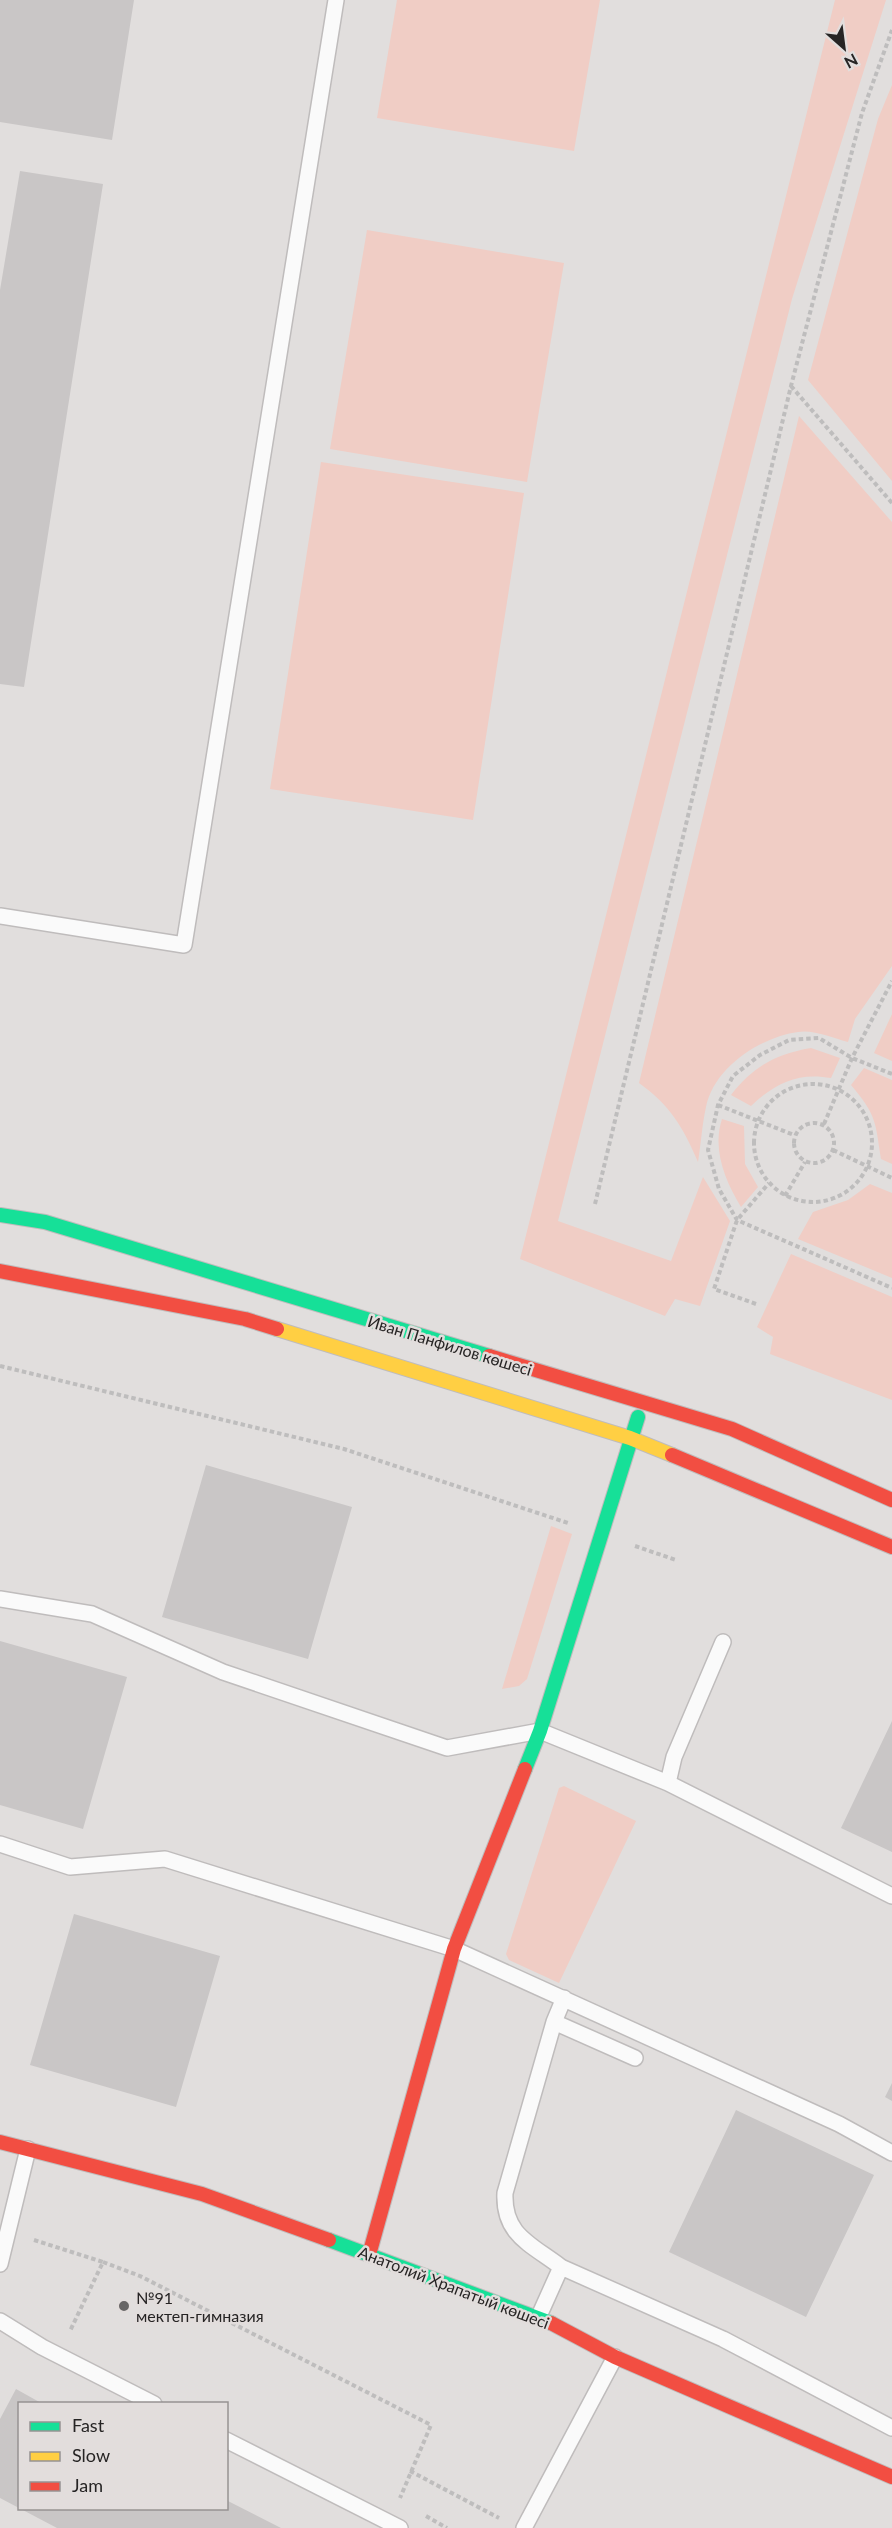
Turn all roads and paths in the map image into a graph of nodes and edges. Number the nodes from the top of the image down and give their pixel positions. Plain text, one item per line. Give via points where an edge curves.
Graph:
1 (336, 0) edge
2 (892, 30) edge
3 (791, 386) junction
4 (892, 503) edge
5 (0, 916) edge
6 (892, 981) edge
7 (852, 1058) junction
8 (892, 1074) edge
9 (840, 1088) junction
10 (718, 1105) junction
11 (757, 1120) junction
12 (824, 1124) junction
13 (794, 1135) junction
14 (833, 1150) junction
15 (806, 1162) junction
16 (869, 1165) junction
17 (892, 1178) edge
18 (769, 1183) junction
19 (785, 1196) junction
20 (595, 1204) dead end
21 (0, 1215) edge
22 (737, 1220) junction
23 (0, 1271) edge
24 (892, 1288) edge
25 (756, 1304) dead end
26 (0, 1366) edge
27 (642, 1404) junction
28 (630, 1438) junction
29 (892, 1500) edge
30 (601, 1535) junction
31 (892, 1547) edge
32 (676, 1560) dead end
33 (0, 1599) edge
34 (723, 1642) dead end
35 (540, 1731) junction
36 (668, 1783) junction
37 (0, 1844) edge
38 (892, 1896) edge
39 (454, 1949) junction
40 (564, 1998) junction
41 (554, 2022) junction
42 (635, 2058) dead end
43 (0, 2142) edge
44 (28, 2149) junction
45 (892, 2153) edge
46 (27, 2238) dead end
47 (369, 2255) junction
48 (103, 2262) junction
49 (0, 2264) edge
50 (561, 2267) junction
51 (539, 2316) junction
52 (0, 2321) edge
53 (60, 2328) dead end
54 (615, 2357) junction
55 (152, 2402) edge
56 (892, 2428) edge
57 (228, 2441) edge
58 (892, 2477) edge
59 (506, 2521) dead end
60 (400, 2528) edge
61 (524, 2528) edge

1 - 5 lane via 184,945
2 - 3 path via 862,113
3 - 4 path
3 - 20 path
6 - 7 path
7 - 8 path
7 - 9 path
7 - 10 path via 819,1038 789,1040 760,1055 733,1076
9 - 11 path via 816,1082 792,1086 771,1100
9 - 12 path
9 - 16 path via 862,1108 873,1136
10 - 11 path
10 - 22 path via 708,1150 719,1190
11 - 13 path
11 - 18 path via 753,1142 757,1164
12 - 13 path via 807,1123
12 - 14 path via 833,1136
13 - 15 path via 795,1151
14 - 15 path via 821,1162
14 - 16 path
15 - 19 path
16 - 17 path
16 - 19 path via 854,1187 830,1200 804,1202
18 - 19 path
18 - 22 path
21 - 27 street, Иван Панфилов көшесі via 56,1226
22 - 24 path
22 - 25 path via 714,1289
23 - 28 street via 245,1319
26 - 30 path via 344,1449
27 - 28 street
27 - 29 street, Иван Панфилов көшесі via 732,1429
28 - 30 street
28 - 31 street
30 - 32 path
30 - 35 street
33 - 35 lane via 92,1614 223,1672 447,1748
34 - 36 lane via 674,1757
35 - 36 lane
35 - 39 street
36 - 38 lane
37 - 39 lane via 70,1867 165,1859
39 - 40 lane
39 - 47 street
40 - 41 lane
40 - 45 lane via 839,2124
41 - 42 lane
41 - 50 lane via 505,2193 504,2210 512,2230
43 - 44 street, Анатолий Храпатый көшесі
44 - 47 street, Анатолий Храпатый көшесі via 202,2194
44 - 49 lane
46 - 48 path
47 - 51 street, Анатолий Храпатый көшесі
48 - 53 path via 70,2332
48 - 59 path via 140,2276 431,2425 410,2471
50 - 51 lane
50 - 56 lane via 723,2340
51 - 54 street, Анатолий Храпатый көшесі
52 - 55 lane via 42,2347
54 - 58 street, Анатолий Храпатый көшесі
54 - 61 lane
57 - 60 lane

